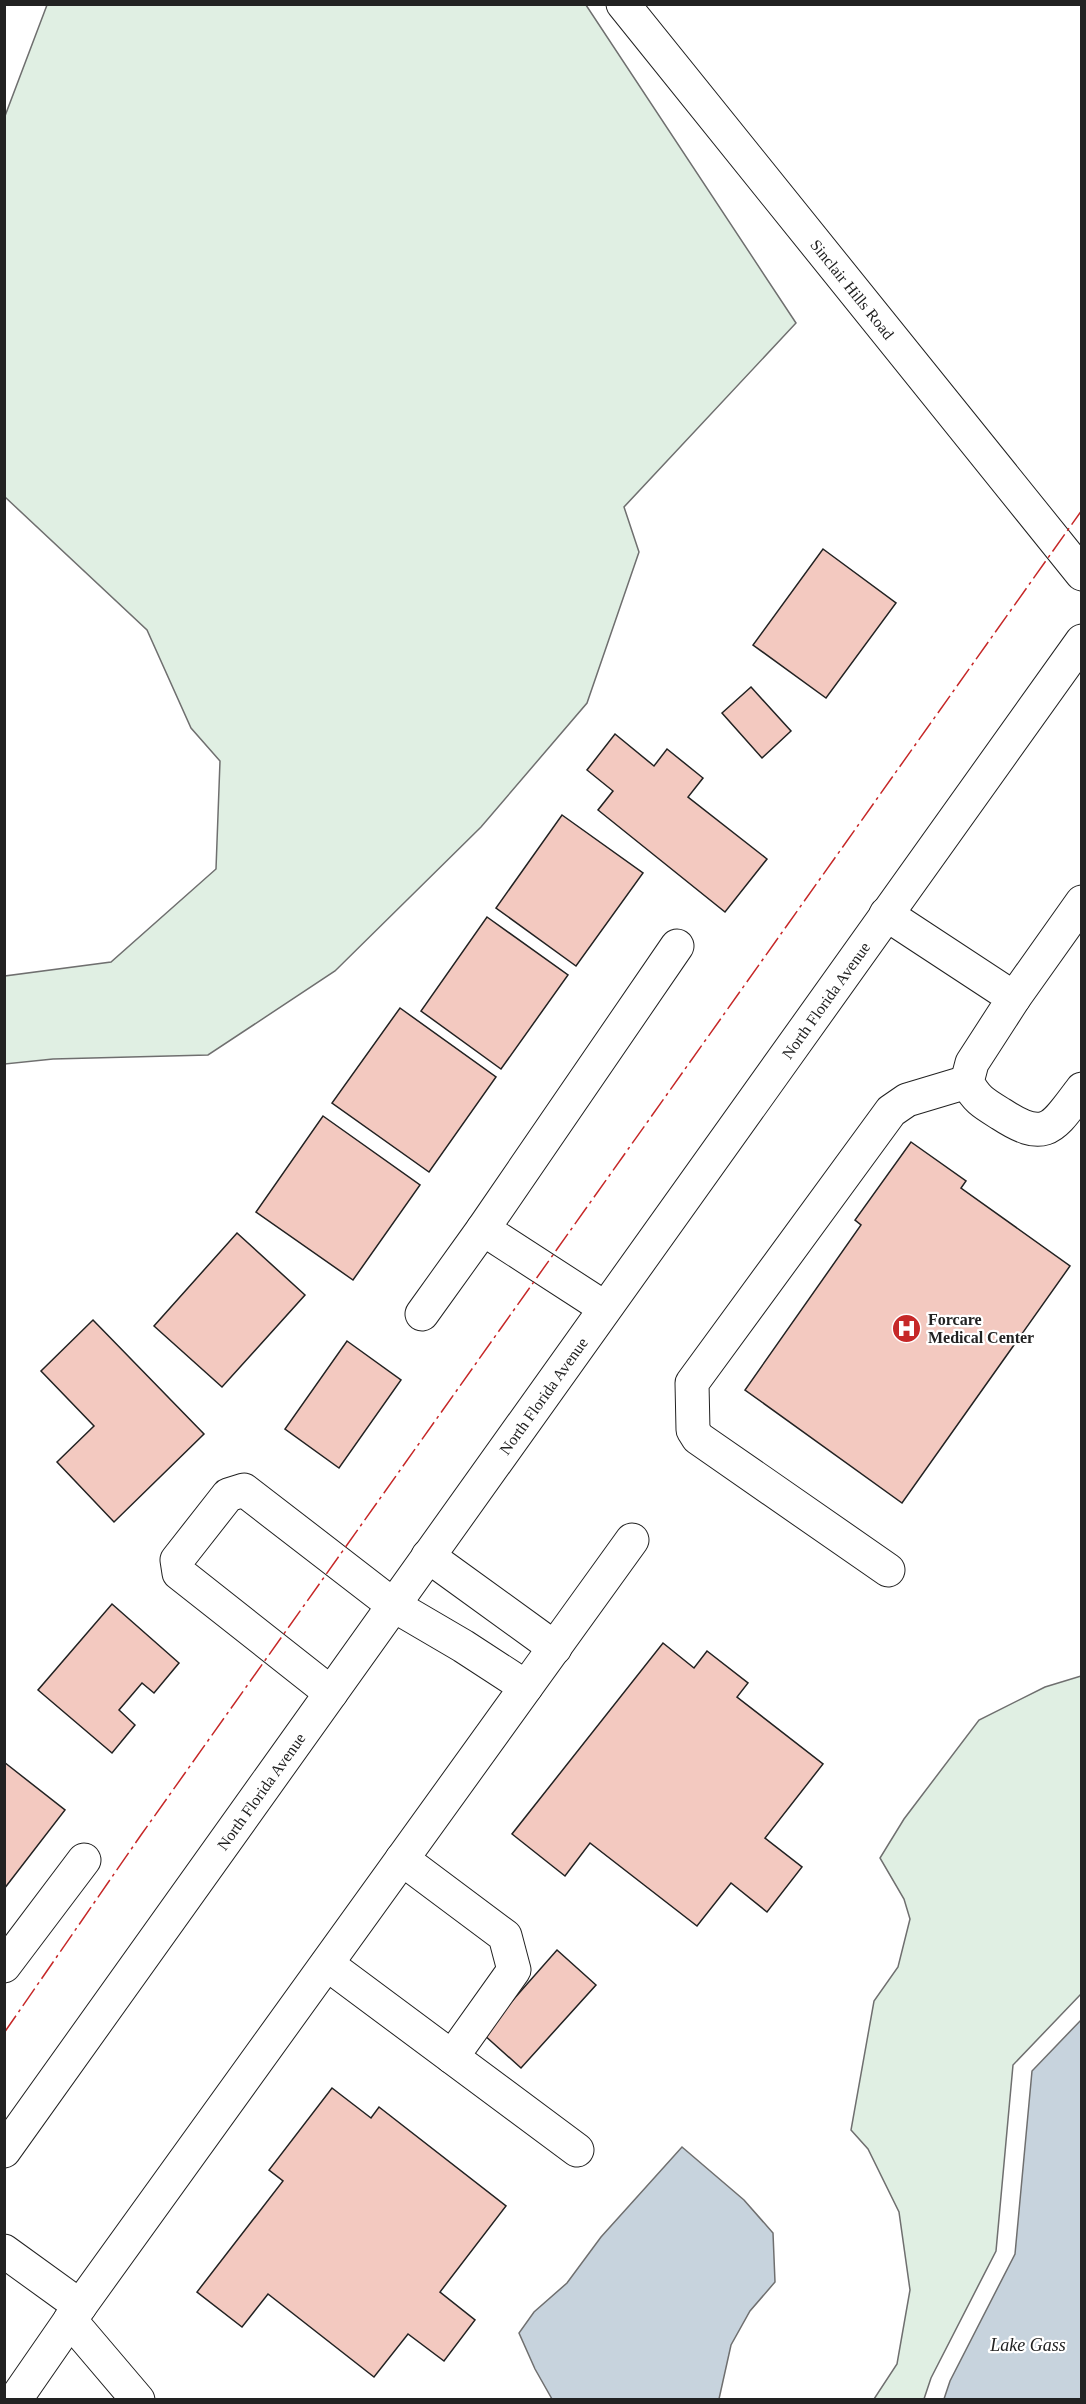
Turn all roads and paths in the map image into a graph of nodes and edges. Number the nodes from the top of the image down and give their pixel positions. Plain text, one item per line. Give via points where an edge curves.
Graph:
1 (623, 4) edge
2 (1082, 574) edge
3 (1082, 641) edge
4 (1082, 902) edge
5 (886, 914) junction
6 (677, 946) dead end
7 (1014, 998) junction
8 (967, 1082) junction
9 (1082, 1089) edge
10 (483, 1230) junction
11 (605, 1308) junction
12 (422, 1314) dead end
13 (632, 1540) dead end
14 (428, 1556) junction
15 (888, 1570) dead end
16 (393, 1605) junction
17 (555, 1648) junction
18 (526, 1687) junction
19 (331, 1693) junction
20 (402, 1859) junction
21 (84, 1860) dead end
22 (327, 1964) junction
23 (4, 1966) edge
24 (452, 2057) junction
25 (577, 2150) dead end
26 (4, 2151) edge
27 (4, 2251) edge
28 (75, 2313) junction
29 (15, 2400) edge
30 (138, 2400) edge

1 - 2 main road, Sinclair Hills Road
3 - 5 main road, North Florida Avenue
4 - 7 main road
5 - 7 main road
5 - 11 main road, North Florida Avenue
6 - 10 main road
7 - 8 main road via 972,1063
8 - 9 main road via 976,1098 1023,1128 1041,1130 1058,1121
8 - 15 main road via 907,1100 891,1111 692,1383 693,1430 698,1438
10 - 11 main road
10 - 12 main road
11 - 14 main road, North Florida Avenue
13 - 17 main road
14 - 16 main road, North Florida Avenue
14 - 17 main road
16 - 18 main road
16 - 19 main road, North Florida Avenue
16 - 19 main road via 244,1490 228,1495 177,1560 179,1573
17 - 18 main road
18 - 20 main road
19 - 26 main road, North Florida Avenue
20 - 22 main road
20 - 24 main road via 505,1936 514,1970
21 - 23 main road
22 - 24 main road
22 - 28 main road
24 - 25 main road
27 - 28 main road
28 - 29 main road
28 - 30 main road

